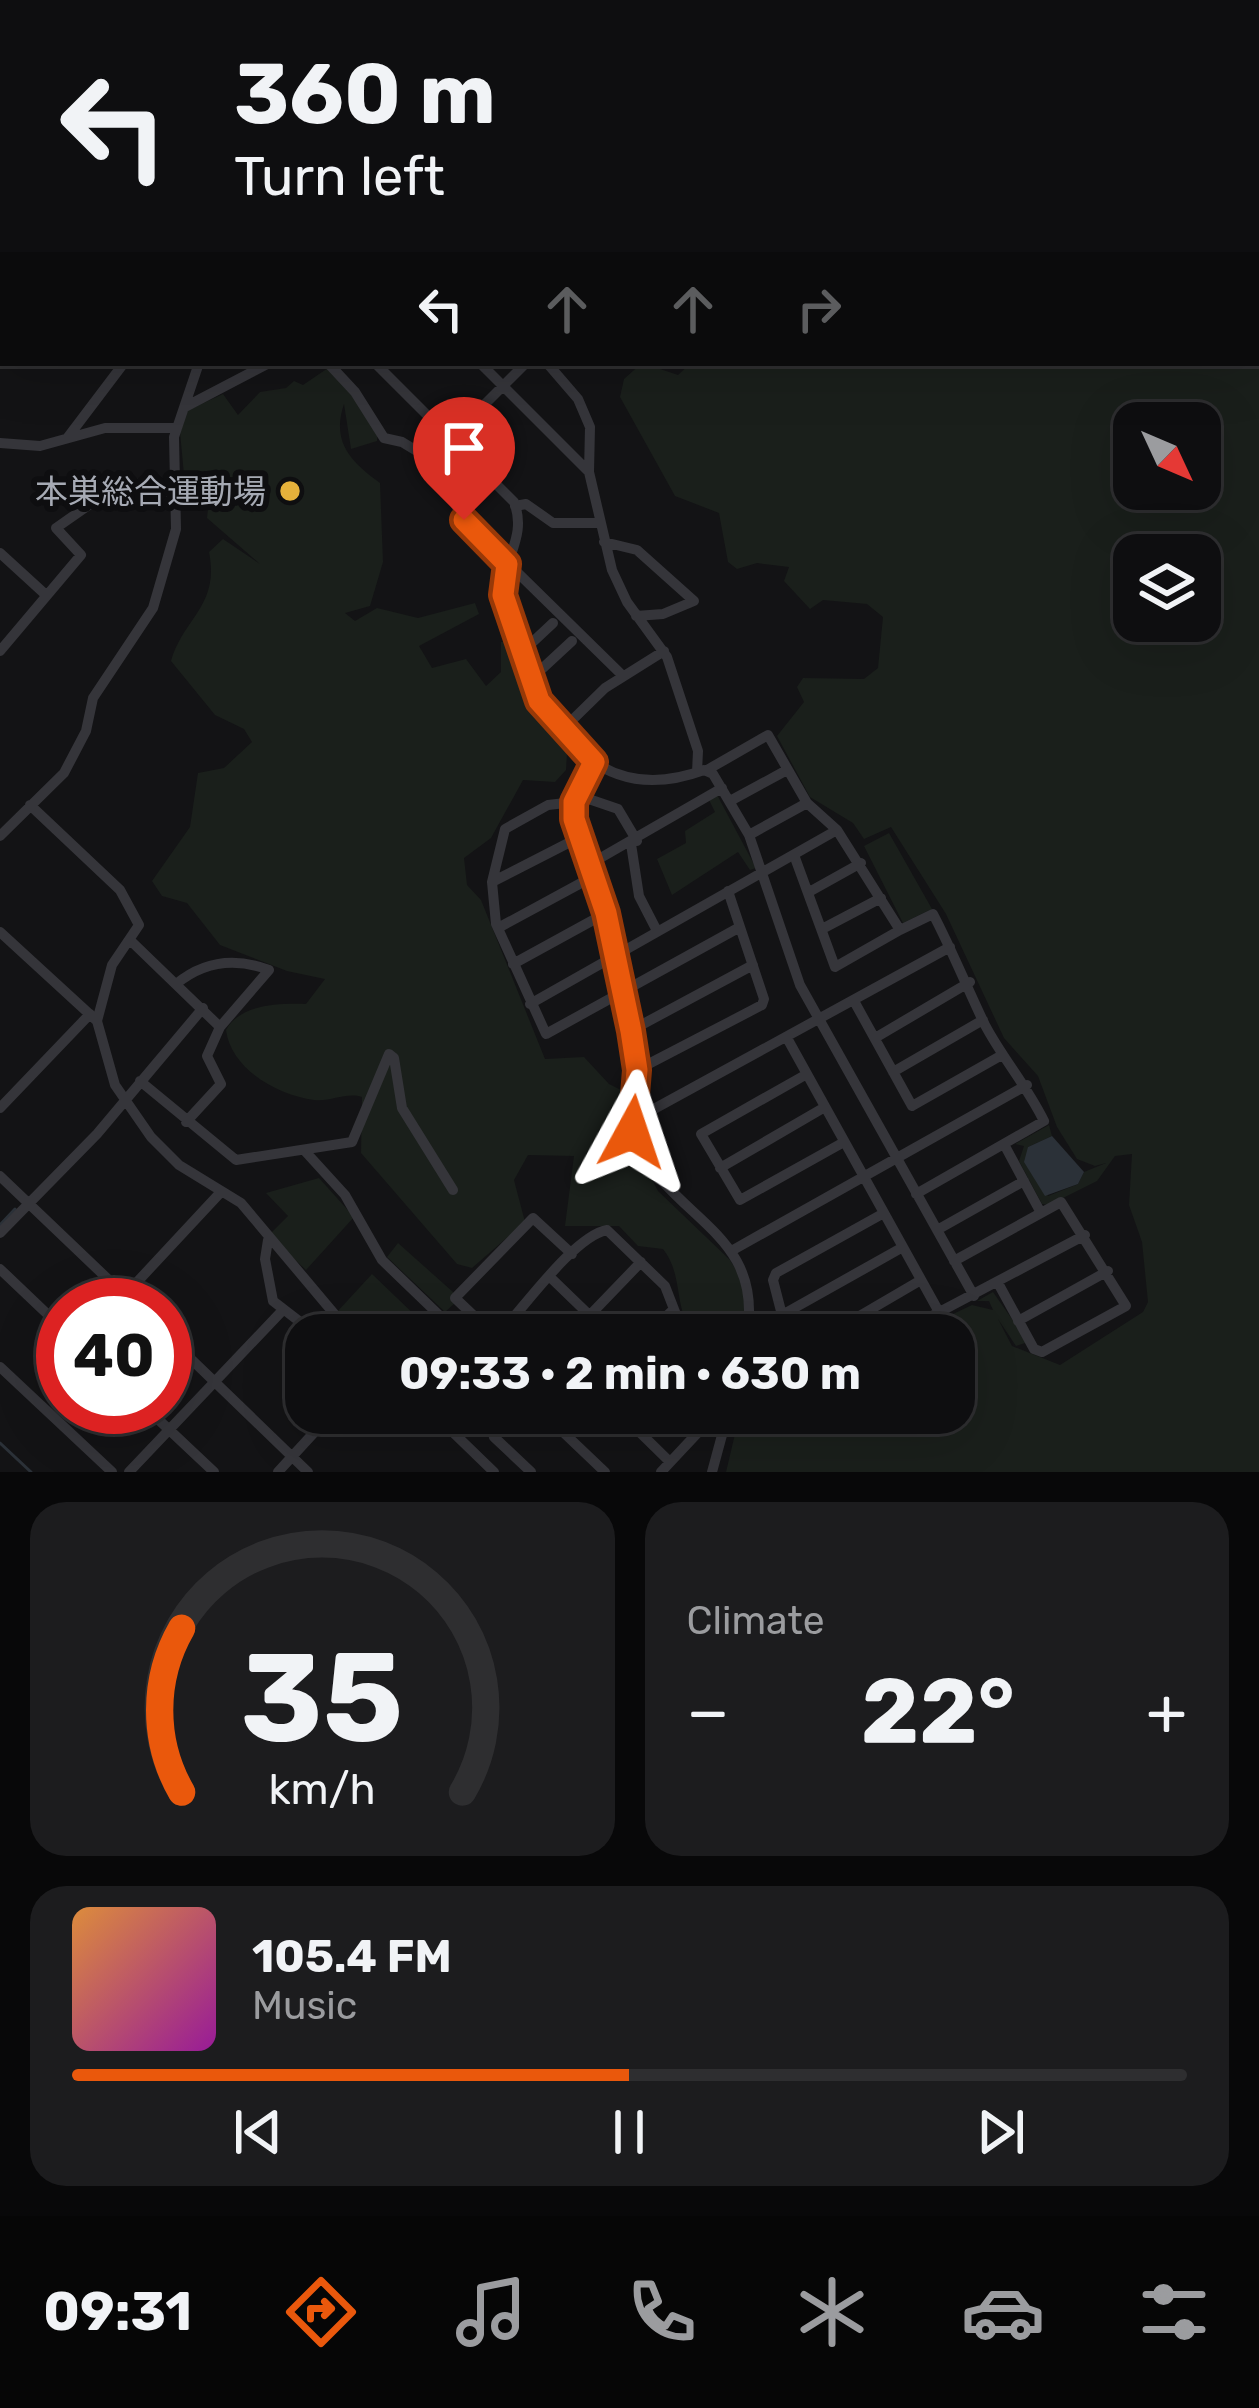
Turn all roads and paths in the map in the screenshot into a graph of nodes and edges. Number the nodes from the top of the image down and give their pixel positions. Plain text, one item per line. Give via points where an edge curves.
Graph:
1 (122, 366) edge
2 (198, 366) edge
3 (263, 366) edge
4 (331, 366) edge
5 (378, 366) edge
6 (483, 366) edge
7 (523, 366) edge
8 (550, 366) edge
9 (502, 386) junction
10 (185, 407) junction
11 (176, 428) junction
12 (67, 439) junction
13 (451, 439) junction
14 (0, 443) edge
15 (430, 459) junction
16 (590, 472) junction
17 (177, 501) junction
18 (515, 506) junction
19 (600, 523) junction
20 (604, 542) junction
21 (0, 553) edge
22 (507, 564) junction
23 (46, 596) junction
24 (636, 616) junction
25 (553, 623) dead end
26 (572, 641) dead end
27 (0, 651) edge
28 (664, 651) junction
29 (522, 652) junction
30 (622, 675) junction
31 (531, 679) junction
32 (562, 731) junction
33 (594, 762) junction
34 (787, 770) junction
35 (702, 771) junction
36 (722, 788) junction
37 (575, 799) junction
38 (730, 802) junction
39 (806, 803) junction
40 (30, 806) junction
41 (837, 830) junction
42 (749, 835) junction
43 (0, 836) edge
44 (580, 837) junction
45 (634, 843) junction
46 (794, 855) junction
47 (861, 862) junction
48 (592, 870) junction
49 (761, 872) junction
50 (492, 882) junction
51 (728, 891) junction
52 (809, 892) junction
53 (881, 898) junction
54 (606, 913) junction
55 (740, 927) junction
56 (498, 928) junction
57 (656, 929) junction
58 (822, 929) junction
59 (900, 931) junction
60 (0, 932) edge
61 (132, 942) junction
62 (950, 947) junction
63 (614, 952) junction
64 (513, 964) junction
65 (753, 965) junction
66 (970, 982) junction
67 (176, 984) junction
68 (623, 994) junction
69 (854, 1001) junction
70 (530, 1004) junction
71 (202, 1008) junction
72 (93, 1017) junction
73 (819, 1020) junction
74 (982, 1020) junction
75 (220, 1027) junction
76 (631, 1031) junction
77 (787, 1038) junction
78 (875, 1038) junction
79 (1002, 1055) junction
80 (637, 1070) junction
81 (893, 1072) junction
82 (807, 1073) junction
83 (140, 1081) junction
84 (1027, 1085) junction
85 (123, 1100) junction
86 (825, 1107) junction
87 (0, 1108) edge
88 (632, 1121) junction
89 (186, 1122) junction
90 (844, 1142) junction
91 (1005, 1145) junction
92 (304, 1150) junction
93 (896, 1158) junction
94 (720, 1168) junction
95 (0, 1176) edge
96 (864, 1176) junction
97 (1024, 1181) junction
98 (453, 1190) dead end
99 (220, 1193) junction
100 (916, 1194) junction
101 (29, 1203) junction
102 (884, 1213) junction
103 (1041, 1213) junction
104 (937, 1230) junction
105 (0, 1233) edge
106 (1085, 1235) junction
107 (268, 1240) junction
108 (903, 1247) junction
109 (733, 1250) junction
110 (572, 1254) junction
111 (954, 1261) junction
112 (641, 1262) junction
113 (0, 1269) edge
114 (1108, 1271) junction
115 (107, 1278) edge
116 (141, 1278) edge
117 (550, 1278) junction
118 (921, 1280) junction
119 (998, 1283) junction
120 (974, 1297) junction
121 (36, 1303) edge
122 (672, 1311) junction
123 (281, 1312) junction
124 (939, 1312) junction
125 (293, 1314) edge
126 (333, 1314) edge
127 (438, 1314) edge
128 (473, 1314) edge
129 (519, 1314) edge
130 (589, 1314) edge
131 (591, 1314) edge
132 (669, 1314) edge
133 (674, 1314) edge
134 (748, 1314) edge
135 (782, 1314) edge
136 (786, 1314) edge
137 (863, 1314) edge
138 (935, 1314) edge
139 (1018, 1321) junction
140 (192, 1360) edge
141 (0, 1367) edge
142 (214, 1381) junction
143 (192, 1406) edge
144 (166, 1434) edge
145 (174, 1434) edge
146 (312, 1434) edge
147 (455, 1434) edge
148 (495, 1434) edge
149 (565, 1434) edge
150 (641, 1434) edge
151 (696, 1434) edge
152 (722, 1434) edge
153 (292, 1456) junction
154 (670, 1462) junction
155 (112, 1472) edge
156 (129, 1472) edge
157 (214, 1472) edge
158 (278, 1472) edge
159 (308, 1472) edge
160 (494, 1472) edge
161 (531, 1472) edge
162 (605, 1472) edge
163 (661, 1472) edge
164 (712, 1472) edge

1 - 12 street
2 - 10 street
3 - 10 street
4 - 15 street via 384,438
5 - 13 street
6 - 9 street
7 - 9 street
8 - 16 street via 590,427
9 - 13 street
9 - 16 street
10 - 11 street
11 - 12 street via 106,428
11 - 17 street
12 - 14 street via 25,448
13 - 15 street
13 - 18 street
15 - 22 street via 464,520
16 - 19 street
17 - 23 street via 126,478 76,511 56,528 82,555
17 - 40 street via 153,608 92,698 64,773
18 - 19 street via 526,504 553,524
18 - 22 street via 520,535
19 - 20 street
20 - 24 street
20 - 24 street via 637,550 694,601
21 - 23 street
22 - 29 street via 502,588
22 - 30 street
23 - 27 street
24 - 28 street
25 - 29 street
26 - 31 street
28 - 30 street
28 - 35 street
29 - 31 street
30 - 32 street
31 - 32 street
32 - 33 street
33 - 35 street via 644,782
33 - 37 street
34 - 35 street via 768,735
34 - 38 street
34 - 39 street
35 - 36 street
36 - 38 street
36 - 45 street
37 - 44 street
37 - 45 street via 618,809
37 - 50 street via 505,829
38 - 42 street
39 - 41 street
39 - 42 street
40 - 43 street
40 - 61 street via 120,890 139,925
41 - 46 street
41 - 47 street
42 - 49 street
44 - 48 street
44 - 50 street
45 - 48 street
45 - 57 street via 639,896
46 - 49 street
46 - 52 street
47 - 52 street
47 - 53 street
48 - 54 street
48 - 56 street
49 - 51 street
49 - 73 street
50 - 56 street
51 - 55 street
51 - 57 street
52 - 58 street
53 - 58 street
53 - 59 street
54 - 63 street
54 - 64 street
55 - 65 street
55 - 68 street
56 - 64 street
57 - 63 street
58 - 59 street via 835,967
59 - 62 street via 933,914
60 - 72 street
61 - 67 street
61 - 72 street via 112,965
62 - 66 street
62 - 69 street
63 - 68 street
63 - 70 street
64 - 70 street
65 - 76 street
65 - 80 street via 762,1005
66 - 74 street
66 - 78 street
67 - 71 street
67 - 75 street via 227,962 269,970
68 - 70 street via 551,1034
68 - 76 street
69 - 73 street
69 - 78 street
71 - 75 street
71 - 83 street
72 - 85 street
72 - 87 street
73 - 77 street
73 - 93 street
74 - 79 street
74 - 81 street
75 - 89 street via 207,1055 221,1084
76 - 80 street
77 - 82 street
77 - 88 street
78 - 81 street
79 - 81 street via 912,1106
79 - 84 street
80 - 88 street
82 - 86 street
82 - 94 street via 702,1132
83 - 85 street
83 - 89 street
84 - 91 street via 1043,1123
84 - 93 street
85 - 99 street via 179,1165
85 - 101 street
86 - 90 street
86 - 94 street
88 - 109 street via 647,1161
89 - 92 street via 231,1159
90 - 94 street via 740,1201
90 - 96 street
91 - 97 street
91 - 100 street
92 - 98 street via 354,1139 389,1054 402,1108
92 - 127 street via 345,1195 382,1260
93 - 96 street
93 - 100 street
95 - 101 street
96 - 102 street
96 - 109 street
97 - 103 street
97 - 104 street
99 - 107 street via 241,1203
99 - 116 street
100 - 104 street
101 - 105 street
101 - 115 street
102 - 108 street
102 - 135 street via 776,1273
103 - 106 street via 1060,1202
103 - 111 street
104 - 111 street
106 - 114 street
106 - 119 street
107 - 123 street via 268,1286
107 - 126 street
108 - 118 street
108 - 136 street
109 - 134 street via 749,1287
110 - 112 street via 607,1230
110 - 117 street
110 - 128 street via 533,1217 455,1298
111 - 120 street
112 - 122 street via 665,1286
112 - 131 street
113 - 121 street
114 - 139 street
114 - 139 street via 1126,1306 1042,1352
117 - 129 street
117 - 130 street
118 - 124 street
118 - 137 street
119 - 120 street
119 - 139 street
120 - 124 street
122 - 132 street
122 - 133 street
123 - 125 street
123 - 142 street
124 - 138 street
140 - 142 street
141 - 155 street
142 - 143 street
142 - 153 street
144 - 156 street
145 - 157 street
146 - 153 street
147 - 160 street
148 - 161 street
149 - 162 street
150 - 154 street
151 - 154 street
152 - 164 street
153 - 158 street
153 - 159 street
154 - 163 street

